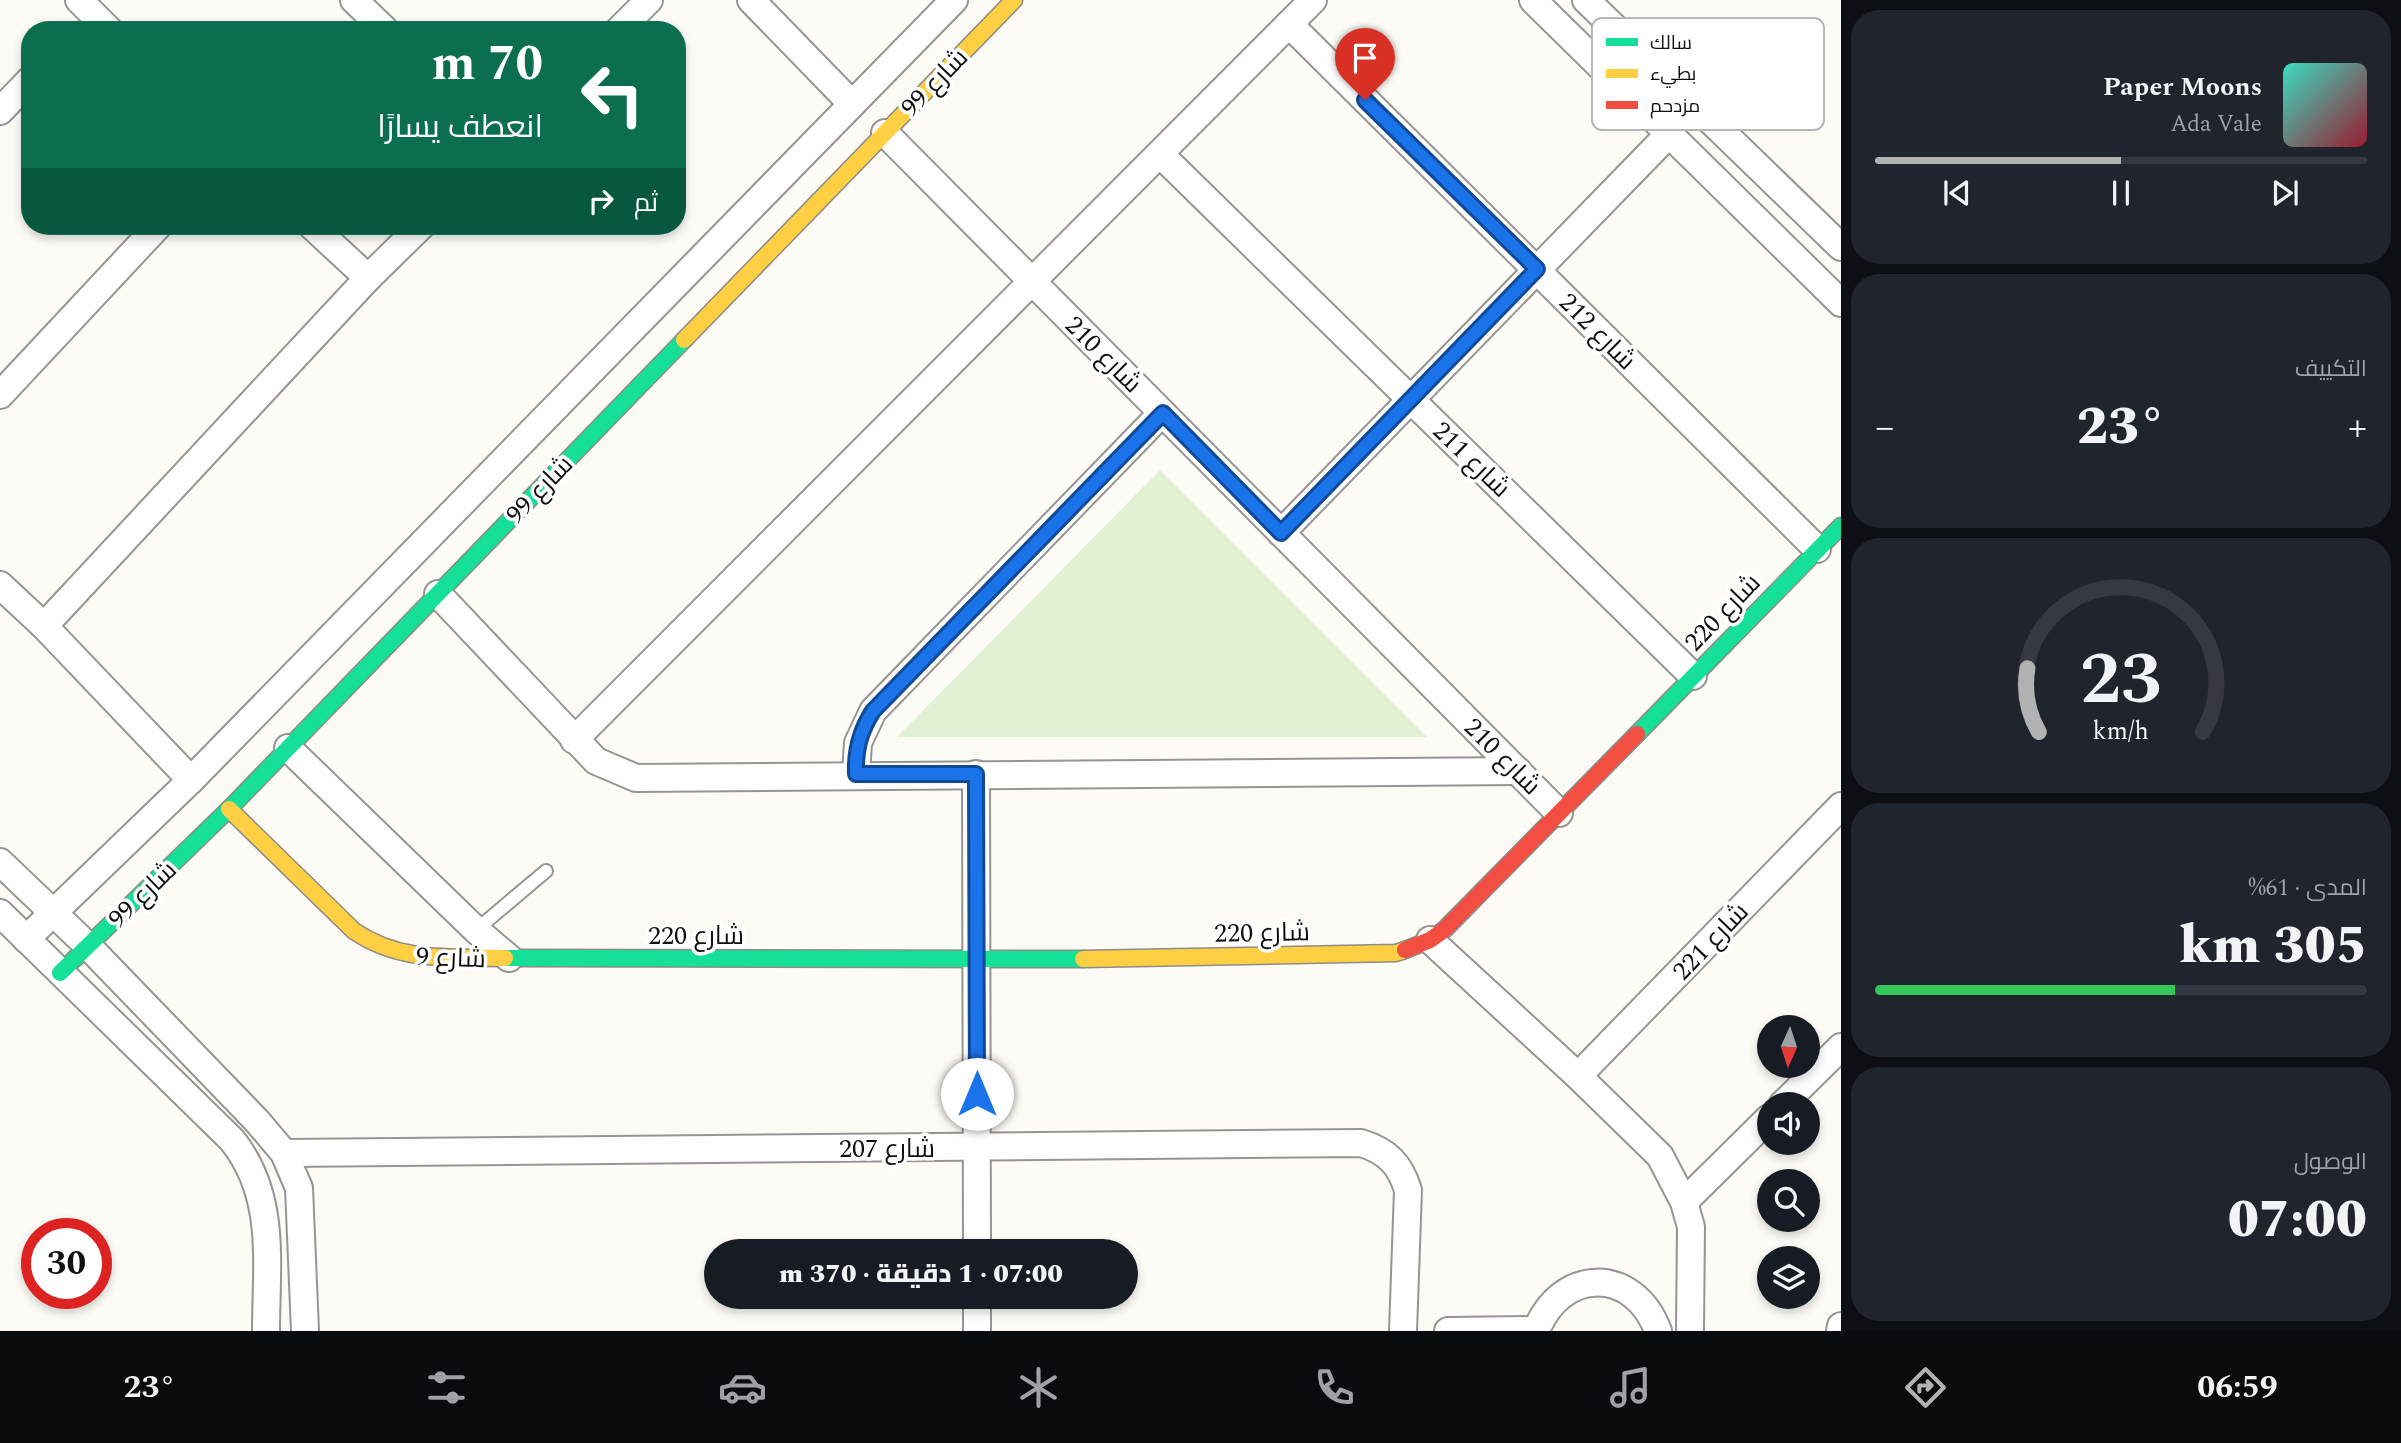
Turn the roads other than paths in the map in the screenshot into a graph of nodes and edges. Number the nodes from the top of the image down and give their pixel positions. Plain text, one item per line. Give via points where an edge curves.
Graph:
1 (354, 0) edge
2 (751, 0) edge
3 (954, 0) edge
4 (1014, 0) edge
5 (1313, 0) edge
6 (1533, 0) edge
7 (1586, 0) edge
8 (640, 3) edge
9 (1605, 18) edge
10 (376, 21) edge
11 (626, 21) edge
12 (1289, 24) junction
13 (1592, 58) edge
14 (21, 89) edge
15 (852, 104) junction
16 (0, 111) edge
17 (1665, 130) edge
18 (1720, 130) edge
19 (885, 133) junction
20 (1669, 134) junction
21 (1160, 154) junction
22 (150, 235) edge
23 (322, 235) edge
24 (412, 235) edge
25 (1841, 247) edge
26 (1537, 269) junction
27 (368, 278) junction
28 (1032, 281) junction
29 (1841, 303) edge
30 (0, 395) edge
31 (1411, 399) junction
32 (1163, 413) junction
33 (1841, 526) edge
34 (1281, 533) junction
35 (1818, 550) junction
36 (0, 585) edge
37 (438, 594) junction
38 (44, 626) junction
39 (1693, 676) junction
40 (574, 740) junction
41 (288, 748) junction
42 (1518, 771) junction
43 (856, 774) junction
44 (976, 774) junction
45 (191, 780) junction
46 (1841, 806) edge
47 (229, 809) junction
48 (1559, 813) junction
49 (0, 862) edge
50 (546, 871) dead end
51 (0, 913) edge
52 (54, 913) junction
53 (476, 930) junction
54 (26, 939) junction
55 (1430, 940) junction
56 (88, 946) junction
57 (509, 958) junction
58 (976, 961) junction
59 (60, 973) junction
60 (1841, 1046) edge
61 (1578, 1076) junction
62 (1795, 1092) edge
63 (1757, 1130) edge
64 (977, 1147) junction
65 (284, 1153) junction
66 (1684, 1202) junction
67 (977, 1239) edge
68 (977, 1309) edge
69 (1655, 1322) edge
70 (1841, 1326) edge
71 (1695, 1329) edge
72 (267, 1331) edge
73 (304, 1331) edge
74 (977, 1331) edge
75 (1403, 1331) edge
76 (1448, 1331) edge
77 (1536, 1331) edge
78 (1840, 1331) edge

1 - 10 street
2 - 15 street
3 - 15 street, شارع 99
4 - 19 street, شارع 99
5 - 12 street
6 - 13 street
7 - 9 street
8 - 11 street
12 - 21 street
12 - 26 street, شارع 212
14 - 16 street
15 - 45 street, شارع 99
17 - 20 street
18 - 25 street
19 - 28 street, شارع 210
19 - 37 street, شارع 99
20 - 26 street
20 - 29 street
21 - 28 street
21 - 31 street, شارع 211
22 - 30 street
23 - 27 street
24 - 27 street
26 - 31 street
26 - 35 street, شارع 212
27 - 38 street
28 - 32 street, شارع 210
28 - 40 street
31 - 34 street
31 - 39 street, شارع 211
32 - 34 street, شارع 210
32 - 43 street via 873,711 858,743
33 - 35 street, شارع 220
34 - 42 street, شارع 210
35 - 39 street, شارع 220
36 - 38 street
37 - 40 street
37 - 41 street, شارع 99
38 - 45 street
39 - 48 street, شارع 220
40 - 43 street via 596,761 636,778
41 - 47 street, شارع 99
41 - 53 street, شارع 9
42 - 44 street
42 - 48 street, شارع 210
43 - 44 street
44 - 58 street
45 - 52 street, شارع 99
46 - 61 street, شارع 221
47 - 56 street, شارع 99
47 - 57 street, شارع 9 via 373,945 418,957
48 - 55 street, شارع 220
49 - 52 street
50 - 53 lane
51 - 54 street
52 - 54 street, شارع 99
52 - 56 street
53 - 57 street, شارع 9
54 - 59 street
55 - 58 street, شارع 220 via 1377,955
55 - 61 street
56 - 59 street, شارع 99
56 - 65 street
57 - 58 street, شارع 220
58 - 64 street
59 - 72 street via 249,1161 264,1208
60 - 62 street
61 - 66 street via 1660,1156
63 - 66 street
64 - 65 street, شارع 207
64 - 67 street
64 - 75 street, شارع 207 via 1361,1143 1378,1148 1398,1166 1408,1190
65 - 73 street via 299,1188
66 - 71 street via 1693,1253
68 - 74 street
69 - 71 street
69 - 77 street via 1638,1297 1619,1286 1598,1282 1559,1295 1544,1311
70 - 78 street
76 - 77 street

